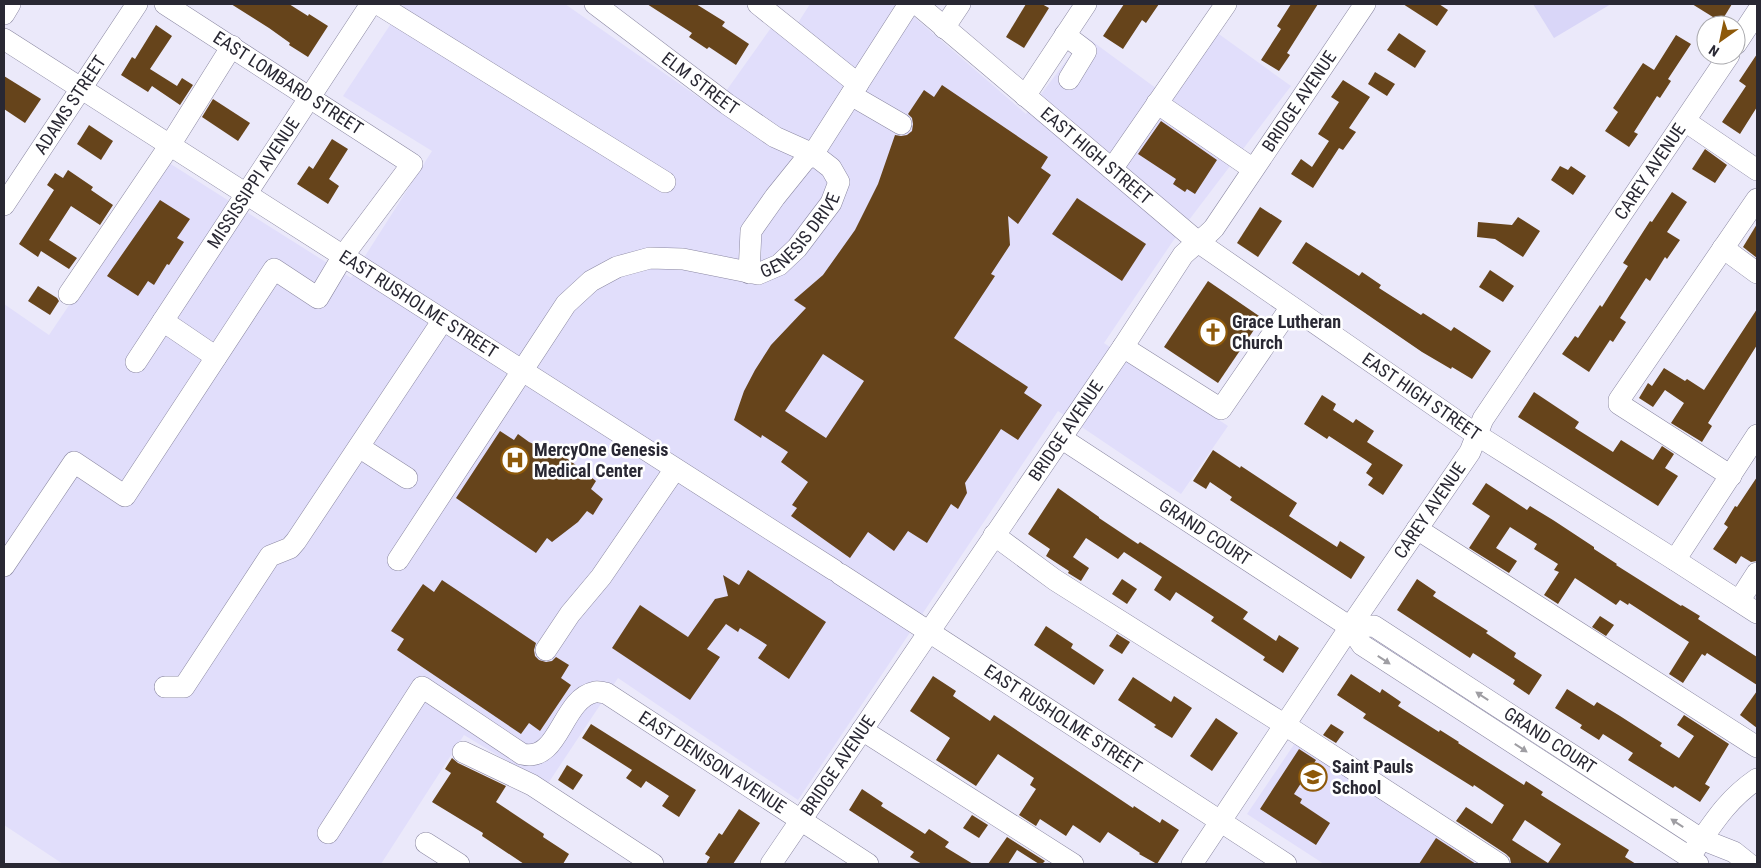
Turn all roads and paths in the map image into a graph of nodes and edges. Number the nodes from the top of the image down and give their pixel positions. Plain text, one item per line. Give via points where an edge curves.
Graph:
1 (10, 4) edge
2 (137, 4) edge
3 (165, 4) edge
4 (371, 4) edge
5 (378, 4) edge
6 (594, 4) edge
7 (758, 4) edge
8 (909, 4) edge
9 (917, 4) edge
10 (960, 4) edge
11 (1086, 4) edge
12 (1226, 4) edge
13 (1366, 4) edge
14 (1757, 12) edge
15 (4, 14) edge
16 (944, 28) junction
17 (1746, 29) edge
18 (1065, 35) junction
19 (4, 39) edge
20 (232, 46) junction
21 (1722, 65) edge
22 (1069, 79) dead end
23 (81, 88) junction
24 (855, 90) junction
25 (1024, 96) junction
26 (310, 97) junction
27 (1158, 103) junction
28 (1685, 121) junction
29 (901, 124) dead end
30 (170, 145) junction
31 (813, 154) junction
32 (1112, 169) junction
33 (1253, 169) junction
34 (1757, 170) edge
35 (665, 182) dead end
36 (247, 194) junction
37 (1757, 199) edge
38 (4, 205) edge
39 (1198, 242) junction
40 (1723, 248) junction
41 (343, 256) junction
42 (1757, 272) edge
43 (749, 273) junction
44 (69, 294) dead end
45 (1291, 308) junction
46 (443, 320) junction
47 (163, 321) junction
48 (1123, 347) junction
49 (216, 357) junction
50 (136, 362) dead end
51 (522, 370) junction
52 (1477, 435) junction
53 (1757, 435) edge
54 (1061, 438) junction
55 (359, 447) junction
56 (675, 468) junction
57 (1730, 476) junction
58 (406, 478) dead end
59 (1416, 529) junction
60 (994, 535) junction
61 (398, 560) dead end
62 (1675, 560) junction
63 (4, 566) edge
64 (1757, 574) edge
65 (1738, 601) junction
66 (1757, 613) edge
67 (1350, 626) junction
68 (928, 631) junction
69 (546, 650) dead end
70 (165, 687) dead end
71 (1285, 726) junction
72 (862, 730) junction
73 (1757, 747) edge
74 (463, 752) dead end
75 (1757, 779) edge
76 (800, 821) junction
77 (1221, 821) junction
78 (328, 833) dead end
79 (1702, 839) junction
80 (426, 843) dead end
81 (1062, 861) edge
82 (1690, 862) edge
83 (459, 864) edge
84 (653, 864) edge
85 (771, 864) edge
86 (868, 864) edge
87 (1192, 864) edge
88 (1286, 864) edge
89 (1499, 864) edge
90 (1749, 864) edge

1 - 15 street
2 - 23 street, ADAMS STREET
3 - 20 street, EAST LOMBARD STREET
4 - 26 street, MISSISSIPPI AVENUE
5 - 35 street
6 - 31 street, ELM STREET via 775,137
7 - 24 street
8 - 24 street
9 - 16 street, EAST HIGH STREET
10 - 16 street
11 - 18 street
12 - 27 street
13 - 33 street, BRIDGE AVENUE
14 - 17 street
16 - 25 street, EAST HIGH STREET
18 - 22 street via 1086,51
18 - 25 street
19 - 23 street, EAST RUSHOLME STREET
20 - 26 street, EAST LOMBARD STREET
20 - 30 street
21 - 28 street, CAREY AVENUE
23 - 30 street, EAST RUSHOLME STREET
23 - 38 street, ADAMS STREET
24 - 29 street
24 - 31 street
25 - 32 street, EAST HIGH STREET
26 - 36 street, MISSISSIPPI AVENUE
26 - 41 street, EAST LOMBARD STREET via 412,164
27 - 32 street
27 - 33 street
28 - 34 street
28 - 52 street, CAREY AVENUE via 1488,411
30 - 36 street, EAST RUSHOLME STREET
30 - 44 street
31 - 43 street via 775,197 751,232
31 - 43 street, GENESIS DRIVE via 831,168 839,182 831,203 797,248 779,265 758,274
32 - 39 street, EAST HIGH STREET
33 - 39 street, BRIDGE AVENUE via 1214,228
36 - 41 street, EAST RUSHOLME STREET
36 - 47 street, MISSISSIPPI AVENUE
37 - 40 street
39 - 45 street, EAST HIGH STREET
39 - 48 street, BRIDGE AVENUE via 1183,255
40 - 42 street
40 - 57 street via 1619,404
41 - 46 street, EAST RUSHOLME STREET
41 - 49 street via 318,298 274,270
43 - 51 street, GENESIS DRIVE via 683,259 650,258 617,267 591,281 566,304
45 - 48 street via 1221,409
45 - 52 street, EAST HIGH STREET
46 - 51 street, EAST RUSHOLME STREET
46 - 55 street
47 - 49 street
47 - 50 street, MISSISSIPPI AVENUE
48 - 54 street, BRIDGE AVENUE
49 - 63 street via 125,496 74,462
51 - 56 street, EAST RUSHOLME STREET
51 - 61 street, GENESIS DRIVE
52 - 59 street, CAREY AVENUE via 1470,452
52 - 62 street, EAST HIGH STREET
53 - 57 street
54 - 60 street, BRIDGE AVENUE
54 - 67 street, GRAND COURT
55 - 58 street
55 - 70 street via 296,541 290,548 270,556 184,687
56 - 68 street, EAST RUSHOLME STREET
56 - 69 street via 602,578 570,614
57 - 62 street
59 - 67 street, CAREY AVENUE
59 - 73 street
60 - 68 street, BRIDGE AVENUE
60 - 71 street via 1055,580
62 - 65 street, EAST HIGH STREET
64 - 65 street
65 - 66 street, EAST HIGH STREET
67 - 71 street, CAREY AVENUE
79 -> 67 street, GRAND COURT via 1374,626
67 -> 82 street, GRAND COURT via 1362,646
68 - 72 street, BRIDGE AVENUE
68 - 77 street, EAST RUSHOLME STREET
71 - 77 street, CAREY AVENUE
71 - 89 street
72 - 76 street, BRIDGE AVENUE
72 - 81 street
74 - 84 street via 532,785
75 - 79 street via 1724,807
76 - 78 street, EAST DENISON AVENUE via 606,693 595,692 578,700 547,748 529,756 422,687
76 - 85 street, BRIDGE AVENUE
76 - 86 street, EAST DENISON AVENUE
77 - 87 street, CAREY AVENUE
77 - 88 street, EAST RUSHOLME STREET
79 - 82 street
79 - 90 street, GRAND COURT via 1734,852
80 - 83 street

